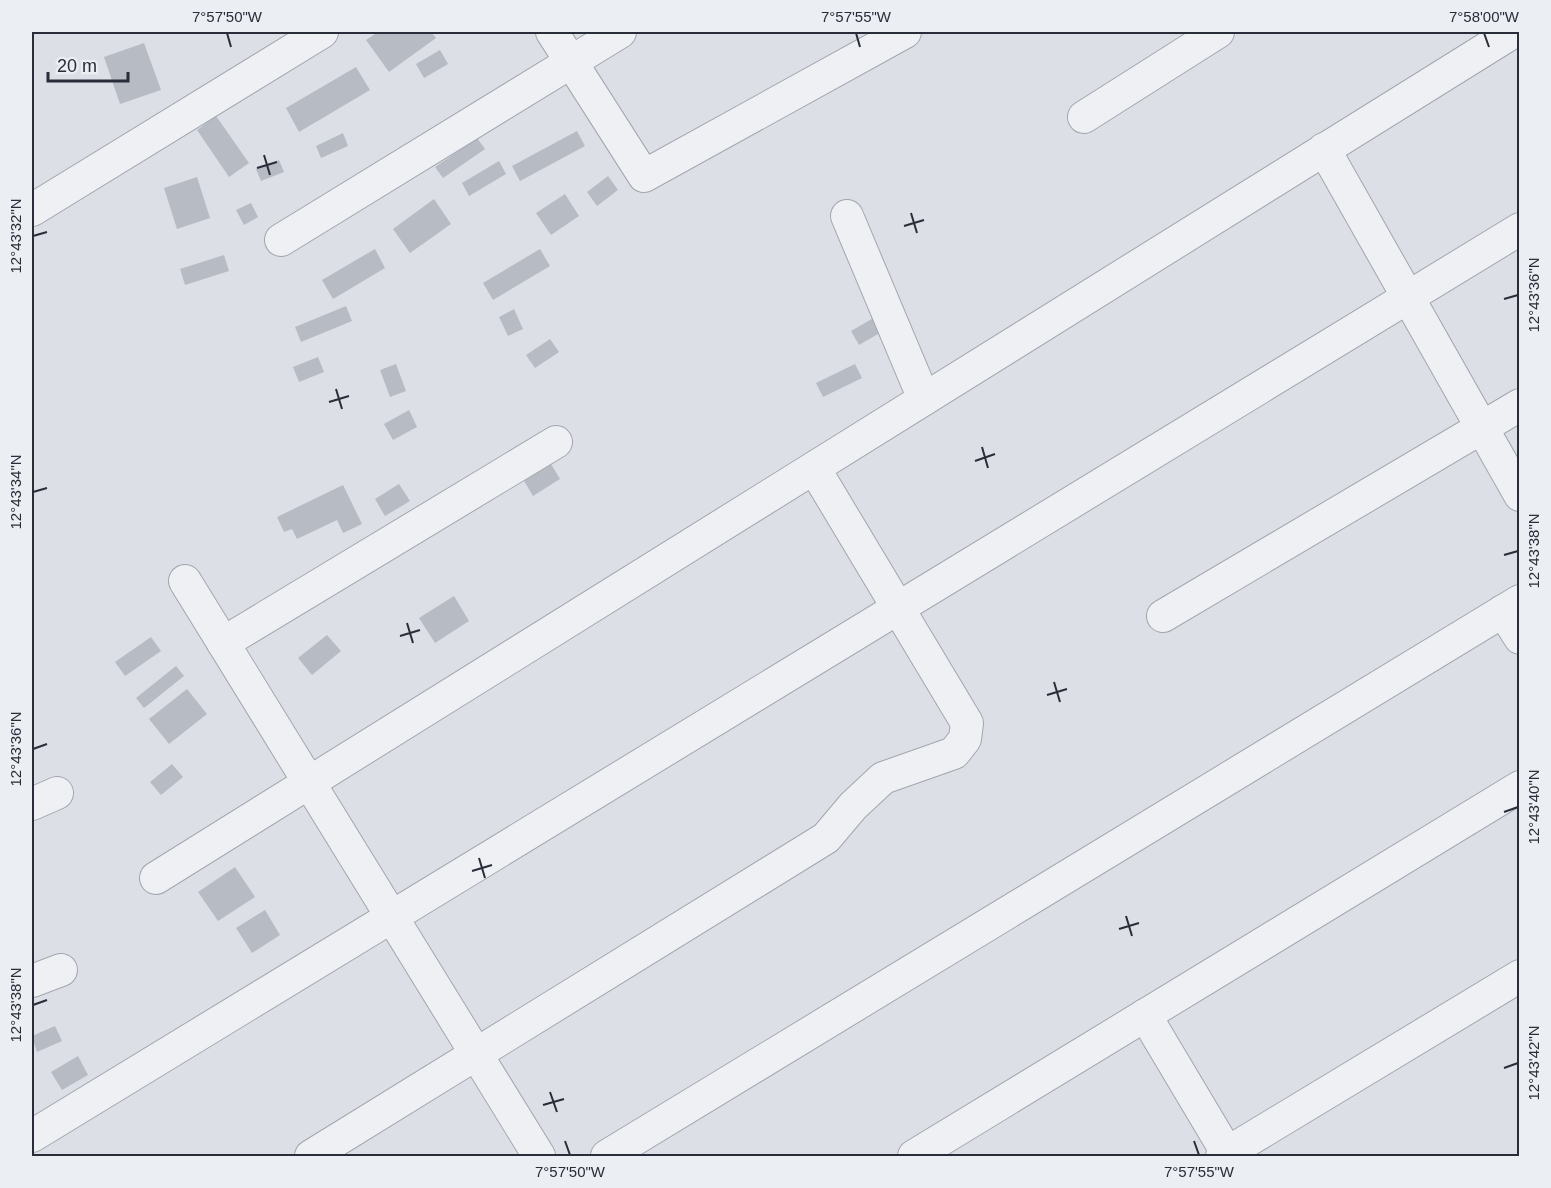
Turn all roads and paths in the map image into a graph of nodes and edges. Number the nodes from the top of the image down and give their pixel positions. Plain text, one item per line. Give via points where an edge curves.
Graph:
1 (322, 32) edge
2 (552, 32) edge
3 (621, 32) edge
4 (905, 32) edge
5 (1218, 32) edge
6 (1513, 32) edge
7 (572, 62) junction
8 (1084, 117) dead end
9 (1324, 149) junction
10 (32, 210) edge
11 (847, 216) dead end
12 (1520, 229) edge
13 (281, 240) dead end
14 (1407, 297) junction
15 (924, 399) junction
16 (1520, 405) edge
17 (1481, 427) junction
18 (556, 442) dead end
19 (814, 468) junction
20 (1520, 495) edge
21 (186, 581) dead end
22 (1511, 606) edge
23 (899, 607) junction
24 (1162, 616) dead end
25 (1520, 638) edge
26 (223, 643) junction
27 (309, 782) junction
28 (1520, 787) edge
29 (156, 878) dead end
30 (391, 916) junction
31 (61, 970) dead end
32 (1520, 976) edge
33 (32, 981) edge
34 (1145, 1015) junction
35 (476, 1054) junction
36 (32, 1136) edge
37 (310, 1156) edge
38 (539, 1156) edge
39 (607, 1156) edge
40 (914, 1156) edge
41 (1226, 1156) edge

1 - 10 street
2 - 7 street
3 - 7 street
4 - 7 street via 644,176
5 - 8 street
6 - 9 street
7 - 13 street
9 - 14 street
9 - 15 street
11 - 15 street
12 - 14 street
14 - 17 street
14 - 23 street
15 - 19 street
16 - 17 street
17 - 20 street
17 - 24 street
18 - 26 street
19 - 23 street
19 - 27 street
21 - 26 street
22 - 25 street
22 - 39 street
23 - 30 street
23 - 35 street via 967,723 965,739 954,753 884,778 826,838
26 - 27 street
27 - 29 street
27 - 30 street
28 - 34 street
30 - 35 street
30 - 36 street
31 - 33 street
32 - 41 street
34 - 40 street
34 - 41 street
35 - 37 street
35 - 38 street

